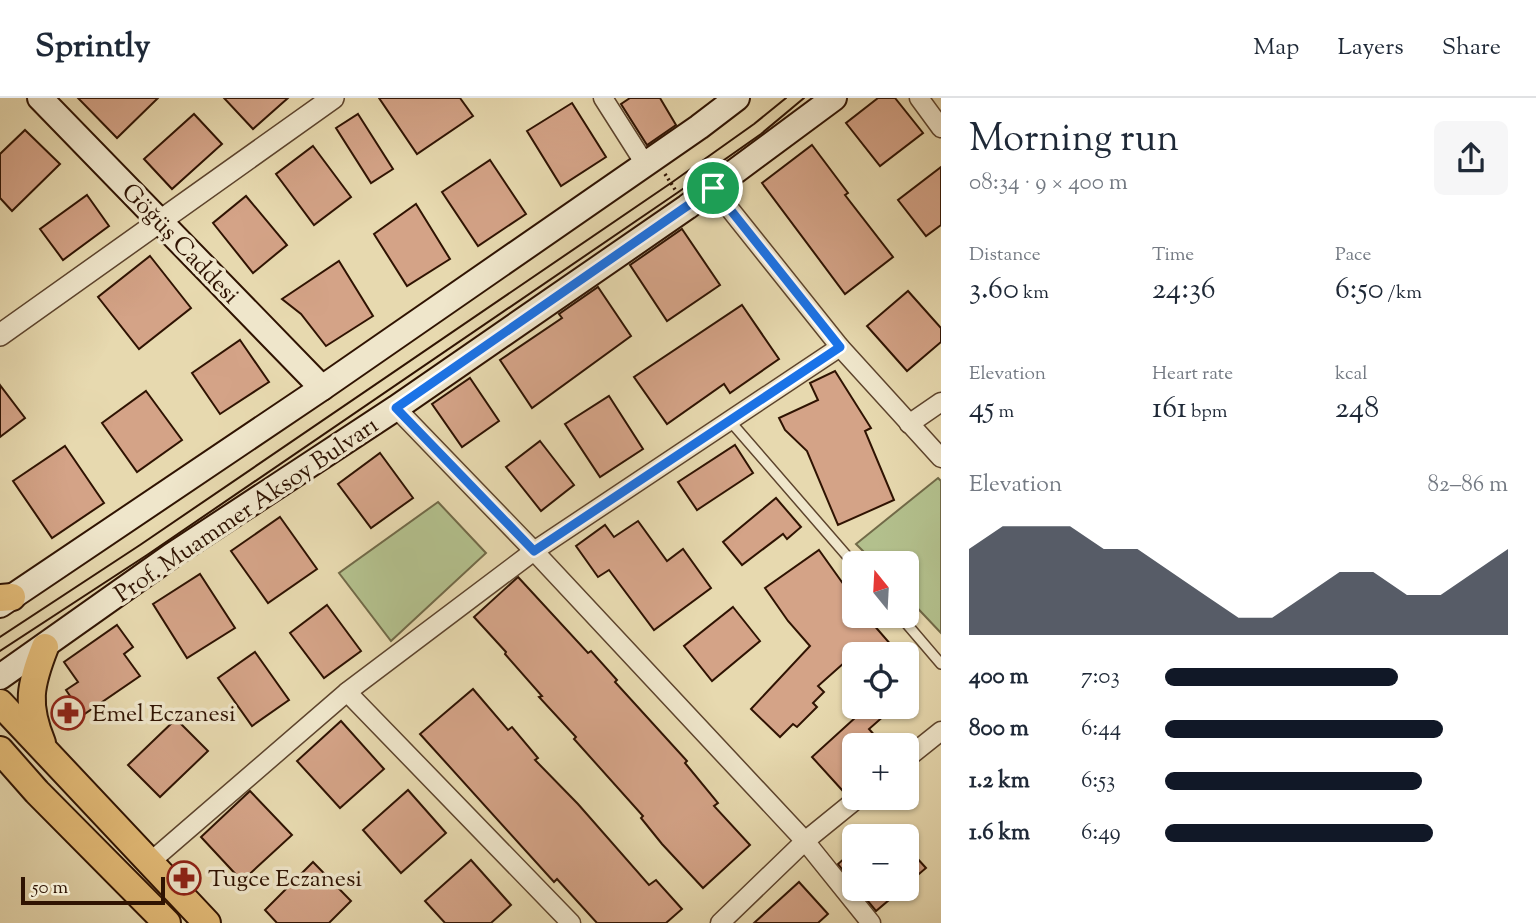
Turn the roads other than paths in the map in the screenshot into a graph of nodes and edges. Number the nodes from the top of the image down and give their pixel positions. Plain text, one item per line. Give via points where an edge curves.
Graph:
1 (40, 98) edge
2 (333, 98) edge
3 (603, 98) edge
4 (737, 98) edge
5 (834, 98) edge
6 (919, 98) edge
7 (941, 128) edge
8 (650, 161) junction
9 (713, 188) junction
10 (160, 222) junction
11 (0, 335) edge
12 (840, 347) junction
13 (322, 388) junction
14 (941, 402) edge
15 (396, 408) junction
16 (730, 421) junction
17 (909, 424) junction
18 (941, 458) edge
19 (534, 551) junction
20 (843, 551) edge
21 (4, 600) edge
22 (910, 628) edge
23 (45, 648) junction
24 (941, 664) edge
25 (0, 677) edge
26 (347, 692) junction
27 (0, 703) edge
28 (941, 731) edge
29 (919, 749) edge
30 (0, 750) edge
31 (46, 751) junction
32 (0, 773) edge
33 (37, 792) junction
34 (843, 810) edge
35 (805, 841) junction
36 (149, 863) junction
37 (167, 923) edge
38 (207, 923) edge
39 (571, 923) edge
40 (720, 923) edge
41 (871, 923) edge

1 - 10 main road, Göğüş Caddesi
2 - 10 street
3 - 8 street
4 - 8 main road
5 - 9 main road, Prof. Muammer Aksoy Bulvarı
6 - 7 street
8 - 13 main road
9 - 12 street
9 - 15 main road, Prof. Muammer Aksoy Bulvarı
10 - 11 street
10 - 13 main road, Göğüş Caddesi
12 - 16 street
12 - 17 street
13 - 21 main road
14 - 17 street
15 - 19 street
15 - 23 main road, Prof. Muammer Aksoy Bulvarı via 171,556
16 - 19 street
16 - 20 lane
17 - 18 street
19 - 26 street
19 - 35 street
22 - 24 lane
23 - 25 main road, Prof. Muammer Aksoy Bulvarı
23 - 31 main road via 33,677 30,704
26 - 36 street
26 - 39 street
27 - 31 main road
28 - 29 street
30 - 33 main road
31 - 36 main road
32 - 33 main road
33 - 37 main road
34 - 35 street
35 - 40 street
35 - 41 street
36 - 38 main road

